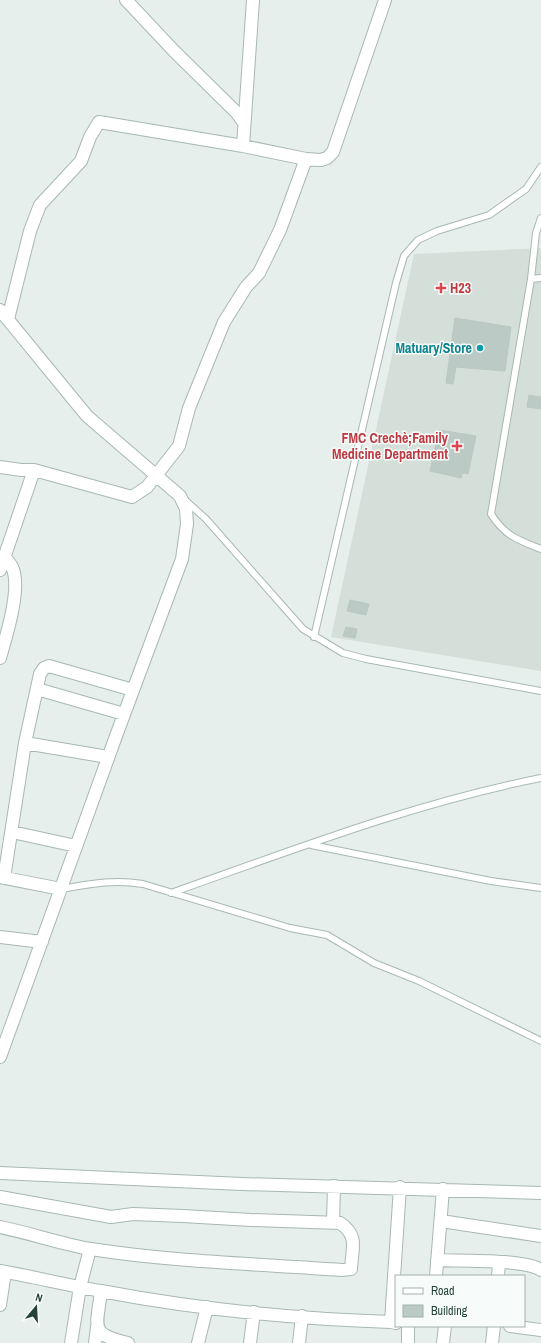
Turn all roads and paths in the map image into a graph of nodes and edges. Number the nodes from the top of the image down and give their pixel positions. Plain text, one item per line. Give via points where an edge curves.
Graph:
1 (126, 0) edge
2 (253, 0) edge
3 (385, 0) edge
4 (244, 123) junction
5 (243, 146) junction
6 (306, 159) junction
7 (541, 167) edge
8 (541, 218) edge
9 (541, 278) edge
10 (531, 279) junction
11 (4, 315) edge
12 (0, 467) edge
13 (34, 470) junction
14 (156, 476) junction
15 (180, 496) junction
16 (541, 549) edge
17 (5, 557) junction
18 (0, 570) edge
19 (314, 637) junction
20 (0, 658) edge
21 (37, 689) junction
22 (133, 690) junction
23 (541, 692) edge
24 (124, 714) junction
25 (25, 743) junction
26 (108, 757) junction
27 (541, 778) edge
28 (12, 832) junction
29 (310, 844) junction
30 (76, 846) junction
31 (2, 877) edge
32 (541, 888) edge
33 (61, 889) junction
34 (171, 893) junction
35 (0, 937) edge
36 (42, 942) junction
37 (541, 1041) edge
38 (0, 1057) edge
39 (0, 1173) edge
40 (334, 1186) junction
41 (400, 1187) junction
42 (443, 1189) junction
43 (541, 1193) edge
44 (0, 1197) edge
45 (441, 1221) junction
46 (333, 1223) junction
47 (0, 1227) edge
48 (541, 1236) edge
49 (90, 1249) junction
50 (437, 1260) junction
51 (499, 1263) junction
52 (541, 1270) edge
53 (2, 1272) edge
54 (396, 1275) edge
55 (436, 1275) edge
56 (498, 1275) edge
57 (80, 1287) junction
58 (102, 1292) junction
59 (395, 1300) edge
60 (0, 1305) edge
61 (207, 1307) junction
62 (254, 1312) junction
63 (302, 1316) junction
64 (394, 1322) edge
65 (97, 1327) junction
66 (408, 1327) edge
67 (445, 1327) edge
68 (494, 1327) edge
69 (518, 1327) edge
70 (541, 1330) edge
71 (71, 1343) edge
72 (94, 1343) edge
73 (128, 1343) edge
74 (198, 1343) edge
75 (250, 1343) edge
76 (299, 1343) edge
77 (408, 1343) edge
78 (443, 1343) edge
79 (492, 1343) edge

1 - 4 street via 174,51 238,112
2 - 4 street
3 - 6 street via 333,152 321,160
4 - 5 street
5 - 6 street
5 - 11 street via 99,122 81,161 40,205
6 - 14 street via 280,230 263,266 224,322 190,408 179,446
7 - 19 lane via 526,189 489,215 418,240 404,256
8 - 10 lane via 536,233
9 - 10 lane
10 - 16 lane via 491,514 499,527 512,538
11 - 14 street via 87,416
12 - 13 street
13 - 14 street via 132,497 147,487
13 - 17 street
14 - 15 street
15 - 19 lane via 206,519 304,630
15 - 22 street via 186,509 187,524 182,559
17 - 18 street
17 - 20 street via 12,567 15,578 14,596
19 - 23 lane via 343,653 366,659
21 - 22 street via 40,674 49,666
21 - 24 street
21 - 25 street
22 - 24 street
24 - 26 street
25 - 26 street
25 - 28 street
26 - 30 street
27 - 29 lane via 487,789
28 - 30 street
28 - 31 street
29 - 32 lane via 491,881
29 - 34 lane
30 - 33 street
31 - 33 street
33 - 34 lane via 125,881
33 - 36 street
34 - 37 lane via 290,928 327,935 374,963 419,981
35 - 36 street
36 - 38 street
39 - 40 street
40 - 41 street
40 - 46 street
41 - 42 street
41 - 54 street
42 - 43 street
42 - 45 street
44 - 46 street via 111,1217 133,1214
45 - 48 street
45 - 50 street
46 - 49 street via 340,1223 353,1237 351,1269 207,1261
47 - 49 street
49 - 57 street
50 - 51 street
50 - 55 street
51 - 52 street via 536,1266
51 - 56 street
53 - 57 street
53 - 60 street
57 - 58 street
57 - 71 street
58 - 61 street
58 - 65 street
59 - 64 street
61 - 62 street
61 - 74 street
62 - 63 street
62 - 75 street
63 - 64 street
63 - 76 street
65 - 72 street
65 - 73 street via 107,1338
66 - 77 street
67 - 78 street
68 - 79 street
69 - 70 street

